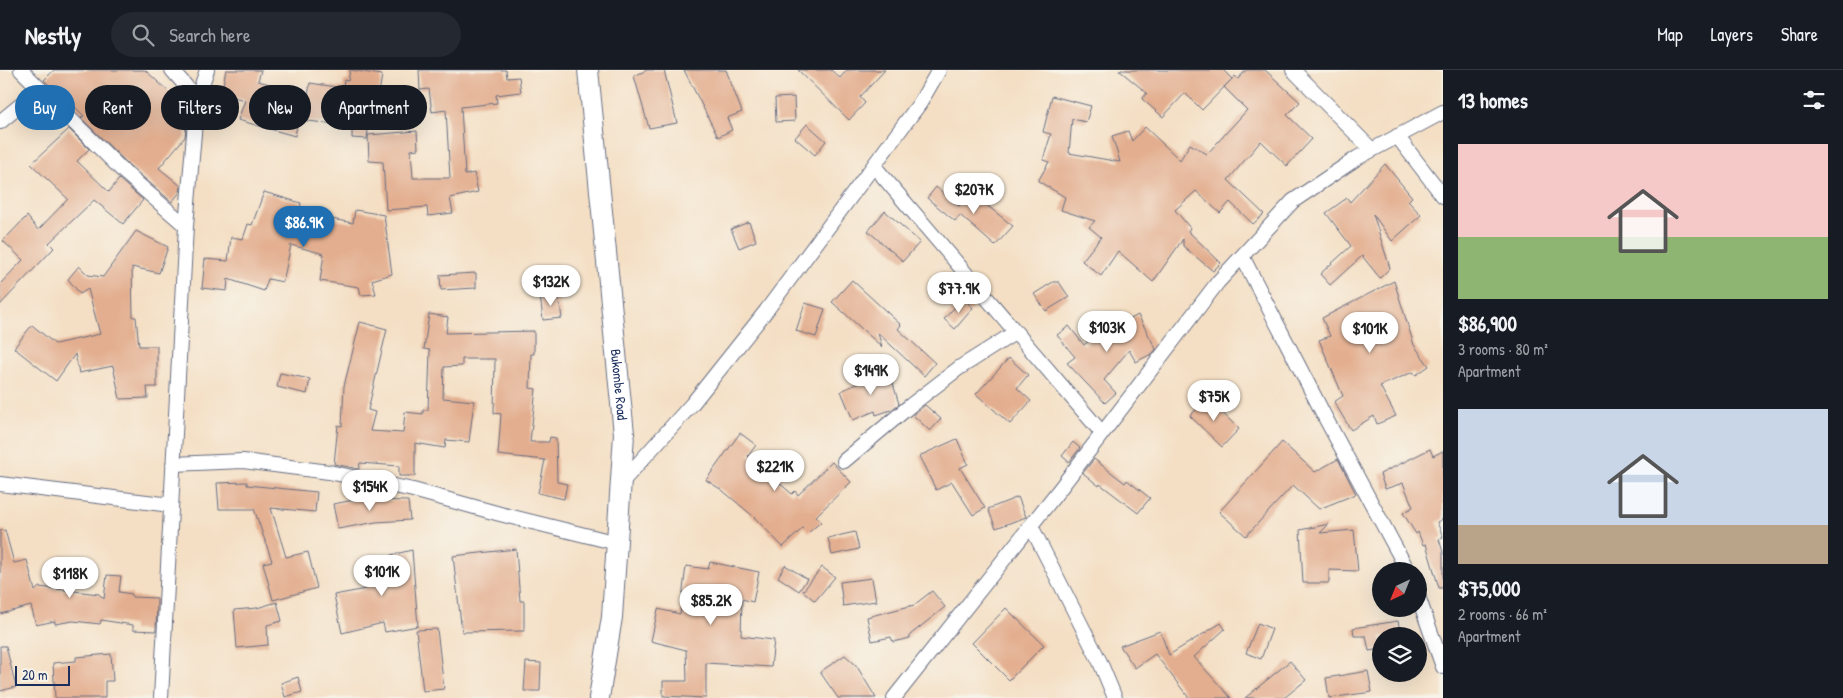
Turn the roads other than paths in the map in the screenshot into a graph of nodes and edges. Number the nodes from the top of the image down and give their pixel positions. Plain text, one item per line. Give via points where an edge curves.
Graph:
1 (21, 70) edge
2 (172, 70) edge
3 (207, 70) edge
4 (588, 70) edge
5 (939, 70) edge
6 (1293, 70) edge
7 (36, 85) edge
8 (185, 85) edge
9 (202, 85) edge
10 (15, 110) edge
11 (1443, 112) edge
12 (0, 122) edge
13 (75, 124) edge
14 (194, 130) edge
15 (1397, 136) junction
16 (1372, 150) junction
17 (874, 166) junction
18 (1443, 196) edge
19 (186, 226) junction
20 (1242, 256) junction
21 (1016, 332) junction
22 (1102, 433) junction
23 (844, 462) dead end
24 (173, 464) junction
25 (621, 483) junction
26 (0, 484) edge
27 (171, 505) junction
28 (1031, 526) junction
29 (617, 542) junction
30 (1403, 562) edge
31 (1426, 618) edge
32 (1443, 667) edge
33 (161, 698) edge
34 (599, 698) edge
35 (894, 698) edge
36 (1115, 698) edge

1 - 7 street
2 - 8 street
3 - 9 street
4 - 25 main road, Bukombe Road via 624,434
5 - 17 street via 920,103
6 - 16 street
10 - 12 street
11 - 15 street
13 - 19 street
14 - 19 street
15 - 16 street
15 - 18 street
16 - 20 street via 1293,201
17 - 21 street
17 - 25 street via 692,404
19 - 24 street
20 - 22 street via 1218,282
20 - 30 street
21 - 22 street
21 - 23 street via 958,368 910,404
22 - 28 street
24 - 27 street
24 - 29 street via 243,461 329,472
25 - 29 main road, Bukombe Road
26 - 27 street
27 - 33 street
28 - 35 street
28 - 36 street
29 - 34 main road, Bukombe Road via 612,617
31 - 32 street

